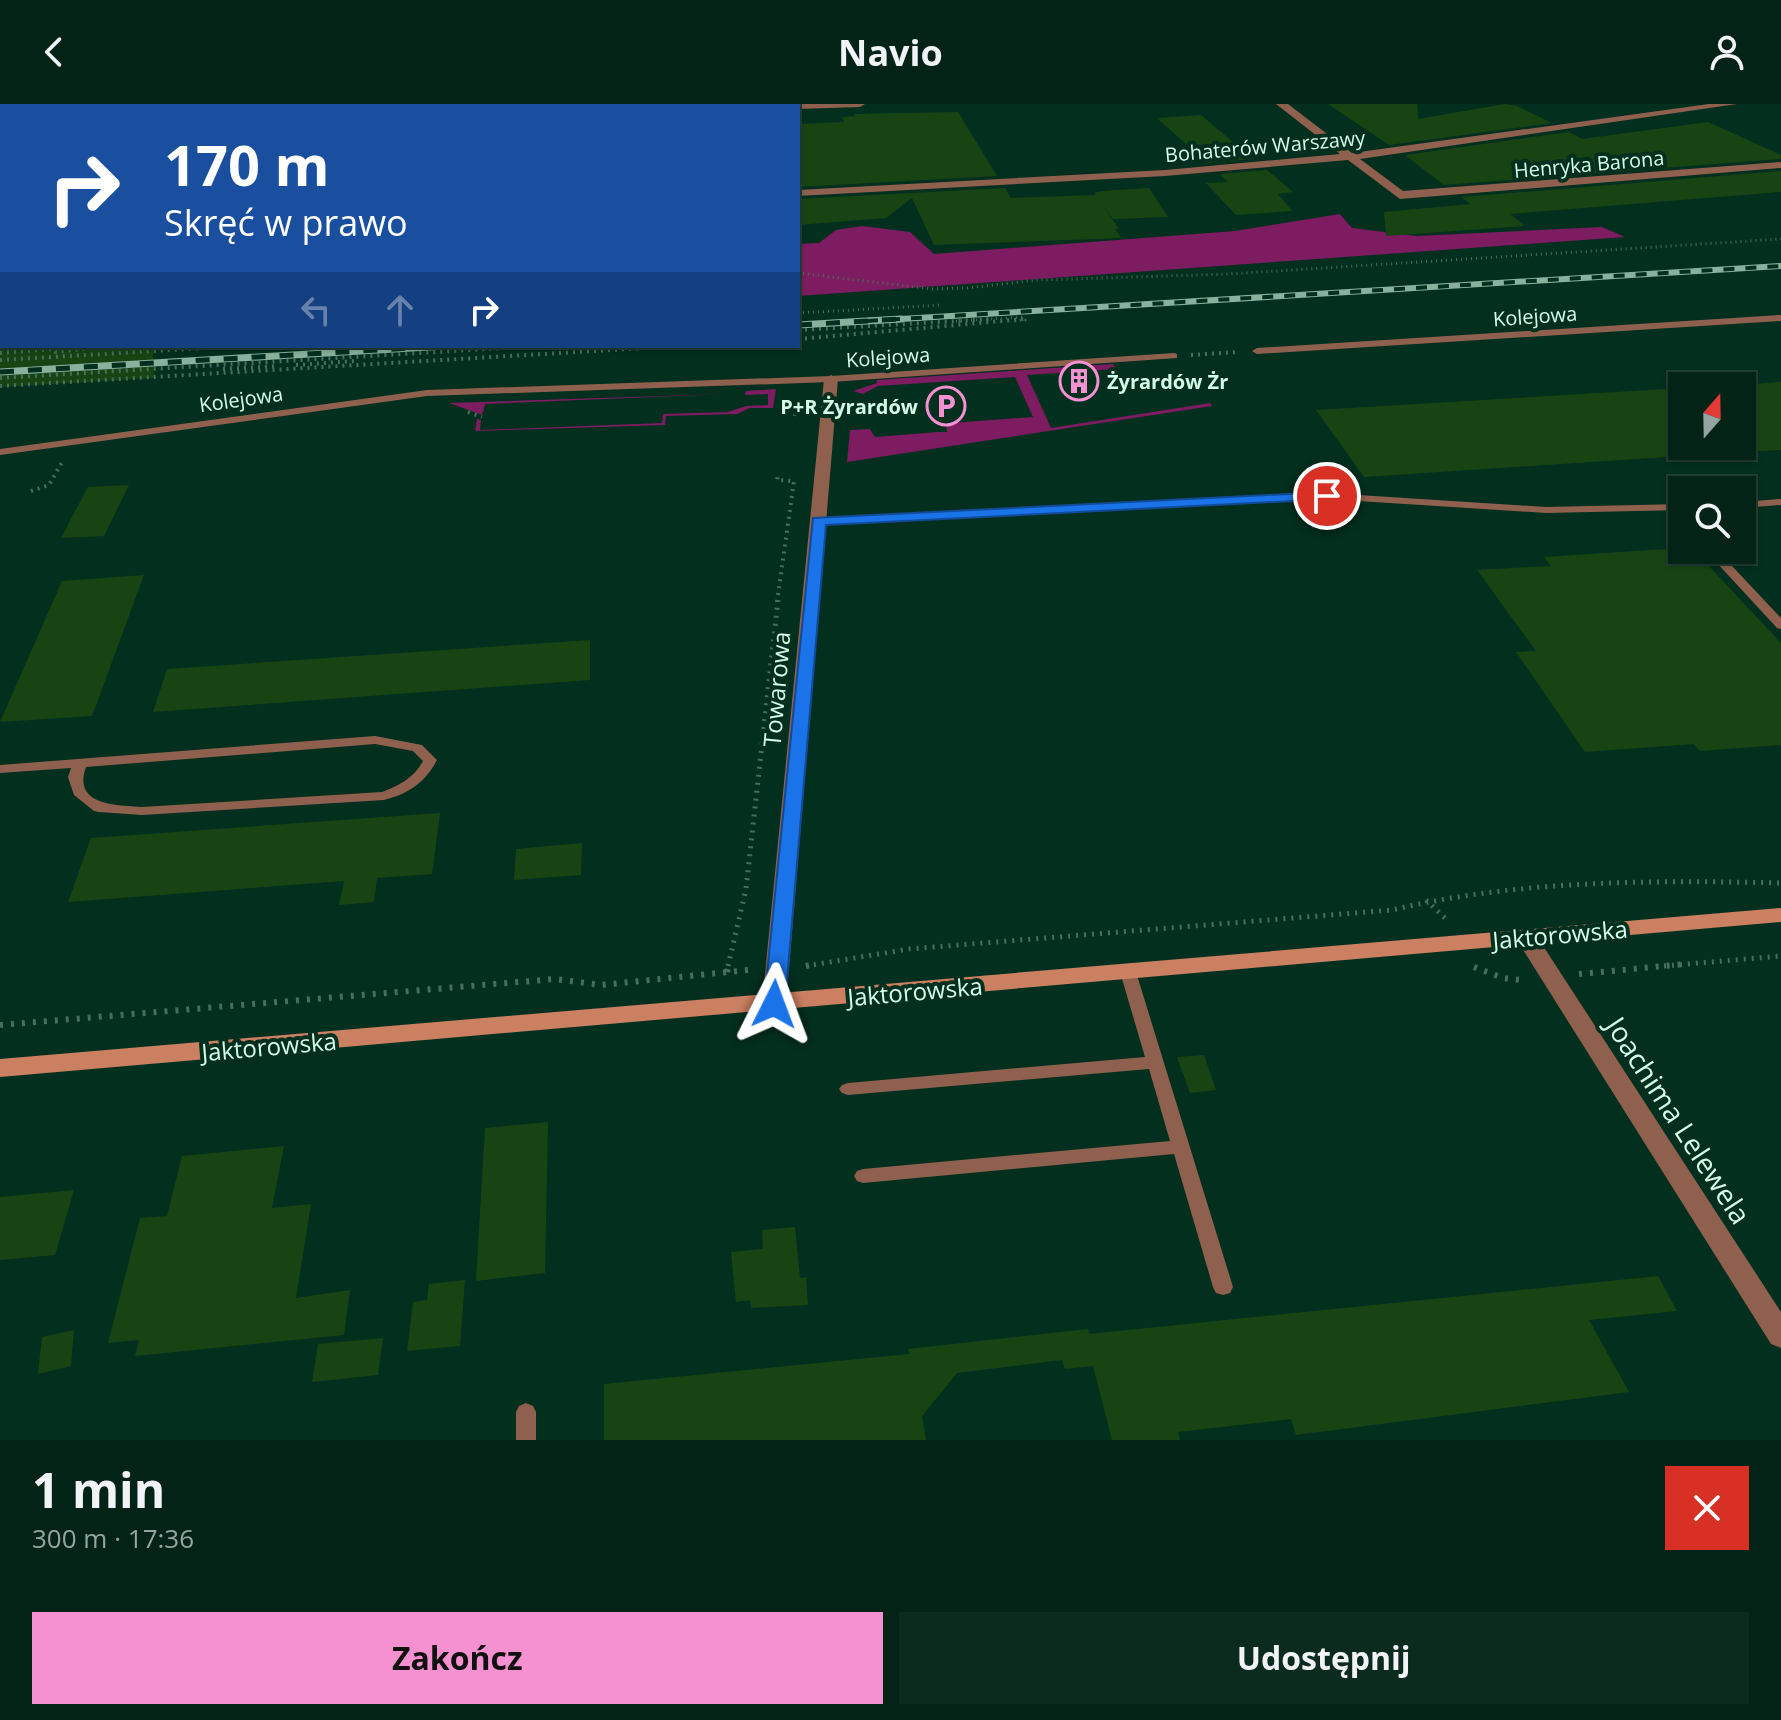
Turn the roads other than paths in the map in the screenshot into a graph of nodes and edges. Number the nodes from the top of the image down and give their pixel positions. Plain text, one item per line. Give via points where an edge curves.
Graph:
1 (860, 104) edge
2 (1281, 104) edge
3 (1732, 104) edge
4 (800, 106) edge
5 (1349, 157) junction
6 (1781, 165) edge
7 (800, 193) edge
8 (1781, 318) edge
9 (1257, 351) road end
10 (1174, 356) road end
11 (831, 379) junction
12 (0, 452) edge
13 (1781, 502) edge
14 (1756, 504) edge
15 (1668, 507) edge
16 (819, 521) junction
17 (1724, 564) edge
18 (1781, 625) edge
19 (80, 763) junction
20 (0, 769) edge
21 (1781, 915) edge
22 (1526, 937) junction
23 (1128, 972) junction
24 (774, 1004) junction
25 (1155, 1062) junction
26 (0, 1068) edge
27 (848, 1089) dead end
28 (1180, 1147) junction
29 (863, 1176) dead end
30 (1223, 1287) dead end
31 (1781, 1336) edge
32 (526, 1412) dead end
33 (526, 1440) edge

1 - 4 street
2 - 5 street
3 - 5 street, Bohaterów Warszawy
5 - 6 street, Henryka Barona via 1400,195
5 - 7 street, Bohaterów Warszawy
8 - 9 lane, Kolejowa
10 - 11 lane, Kolejowa via 1156,362
11 - 12 lane, Kolejowa via 427,393
11 - 16 street, Towarowa
13 - 14 lane
15 - 16 lane via 1546,510 1327,496
16 - 24 street, Towarowa
17 - 18 lane
19 - 19 lane via 375,740 417,748 430,760 423,776 384,796 142,811 99,808 81,795 75,777
19 - 20 lane
21 - 22 main road, Jaktorowska
22 - 23 main road, Jaktorowska
22 - 31 street, Joachima Lelewela
23 - 24 main road, Jaktorowska
23 - 25 lane
24 - 26 main road, Jaktorowska
25 - 27 lane
25 - 28 lane
28 - 29 lane
28 - 30 lane
32 - 33 lane

